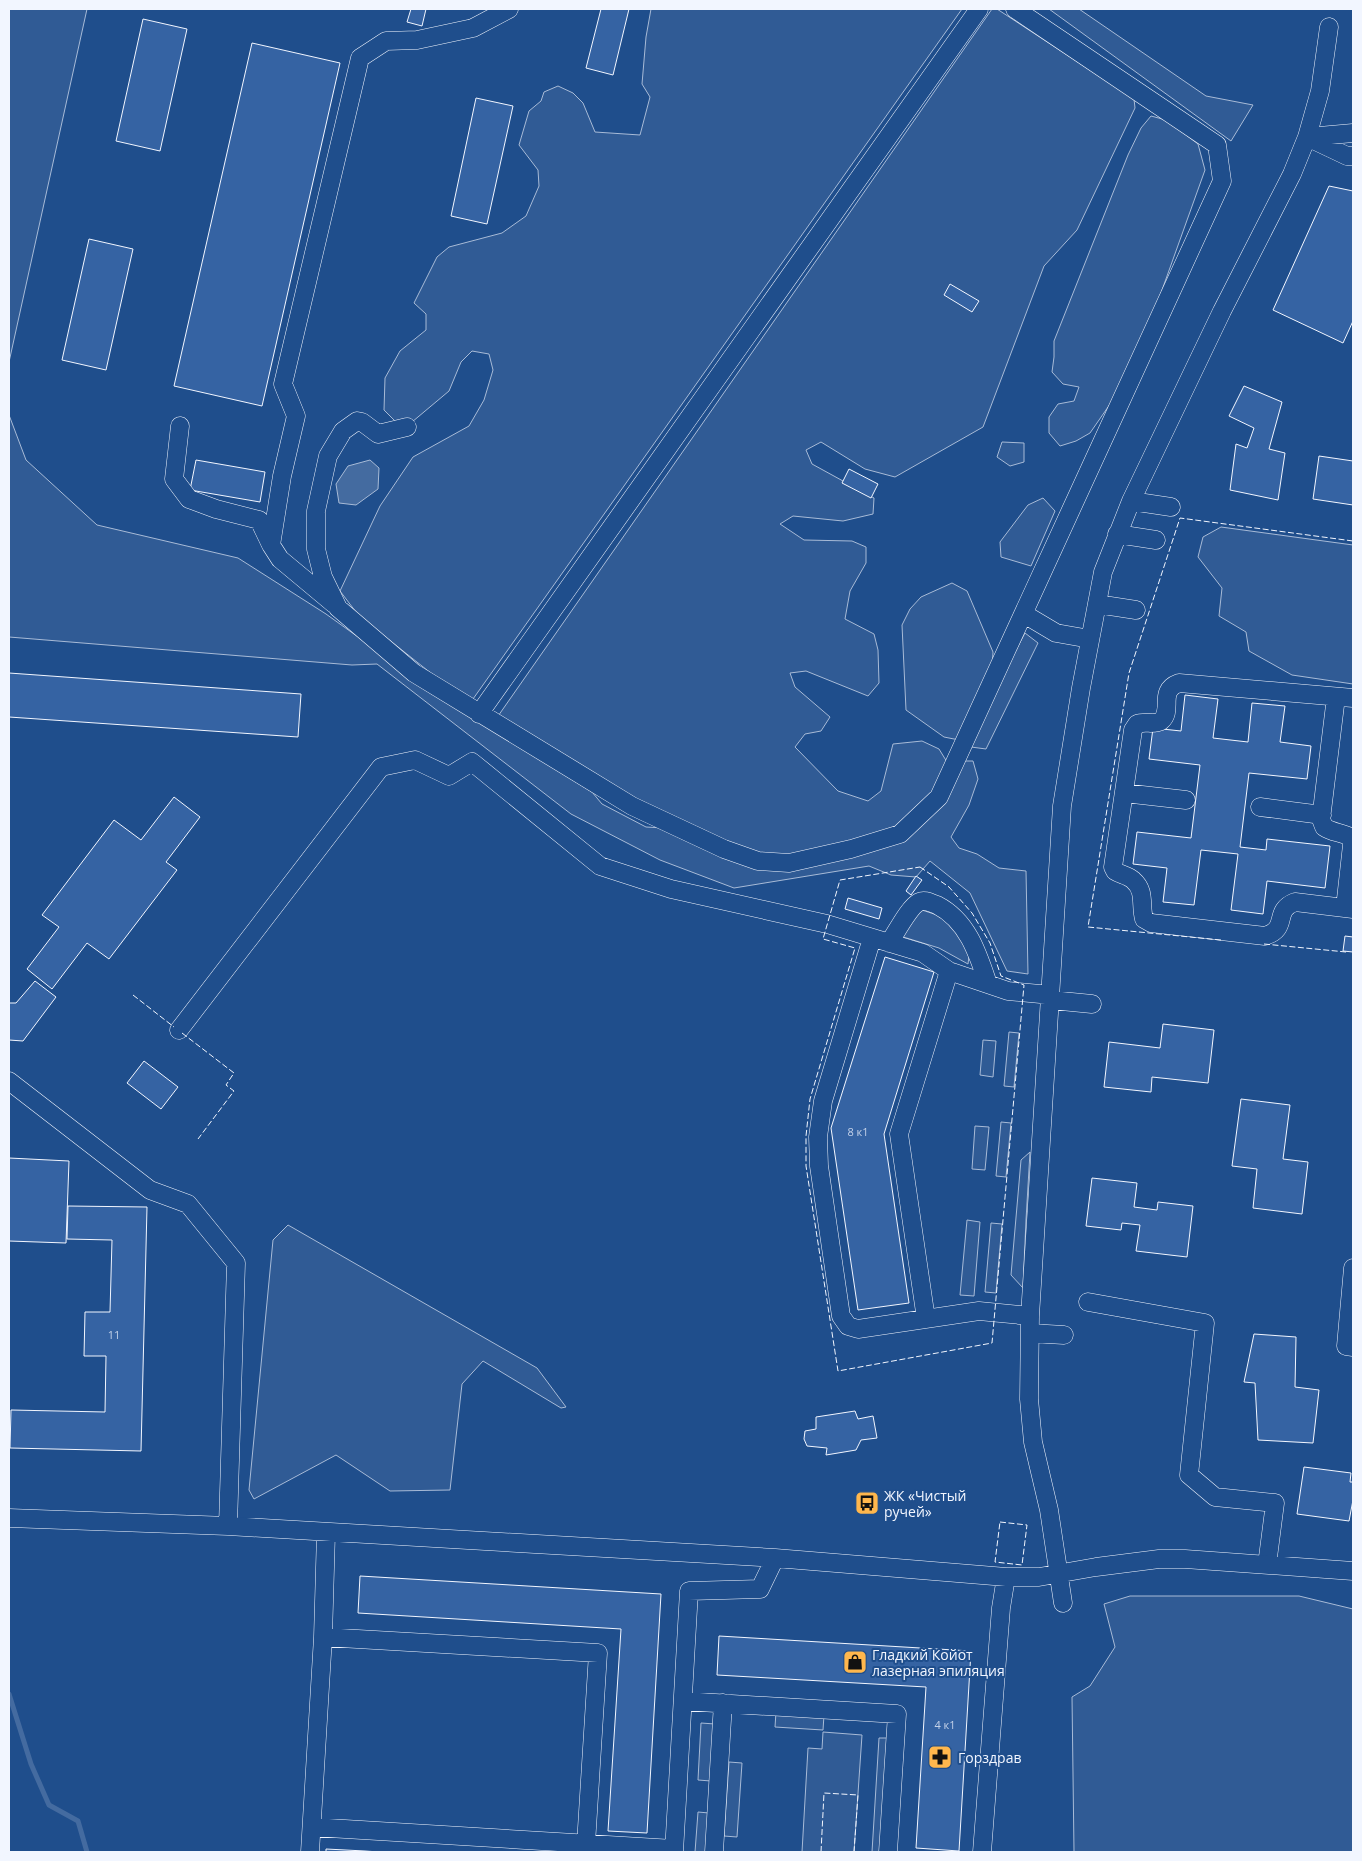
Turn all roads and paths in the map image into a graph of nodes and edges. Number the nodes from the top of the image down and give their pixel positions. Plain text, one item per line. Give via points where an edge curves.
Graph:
1 (509, 9) edge
2 (978, 9) edge
3 (1015, 9) edge
4 (1329, 27) dead end
5 (1353, 133) edge
6 (1307, 137) junction
7 (1353, 156) edge
8 (180, 426) dead end
9 (407, 427) dead end
10 (1131, 501) junction
11 (1171, 507) dead end
12 (1117, 534) junction
13 (1156, 540) dead end
14 (271, 545) junction
15 (1097, 604) junction
16 (338, 608) junction
17 (1136, 610) dead end
18 (1024, 614) junction
19 (1090, 639) junction
20 (1345, 698) edge
21 (479, 714) junction
22 (1124, 793) junction
23 (1186, 800) dead end
24 (1260, 807) dead end
25 (1322, 815) junction
26 (1349, 909) edge
27 (872, 938) junction
28 (889, 943) junction
29 (949, 971) junction
30 (988, 984) junction
31 (1051, 998) junction
32 (1092, 1004) dead end
33 (179, 1030) dead end
34 (9, 1081) edge
35 (1353, 1268) edge
36 (1088, 1302) dead end
37 (926, 1320) junction
38 (1030, 1324) junction
39 (1064, 1335) dead end
40 (1353, 1347) edge
41 (9, 1518) edge
42 (228, 1526) junction
43 (326, 1532) junction
44 (775, 1558) junction
45 (1267, 1564) junction
46 (1353, 1571) edge
47 (1059, 1575) junction
48 (1006, 1577) junction
49 (1063, 1603) dead end
50 (323, 1636) junction
51 (683, 1701) junction
52 (723, 1703) junction
53 (312, 1827) junction
54 (586, 1844) junction
55 (674, 1850) edge
56 (310, 1852) edge
57 (714, 1852) edge
58 (888, 1852) edge
59 (982, 1852) edge

1 - 14 street via 473,28 417,40 386,41 360,58 283,384 296,416
2 - 21 street
3 - 18 street via 1217,145 1222,181
4 - 6 street via 1320,91
5 - 6 street
6 - 7 street
6 - 10 street via 1292,174
8 - 14 street via 174,479 189,499 216,510 259,520
9 - 16 street via 378,434 357,421 343,430 328,456 316,511 316,549 323,577
10 - 11 street
10 - 12 street
12 - 13 street
12 - 15 street via 1103,572
14 - 16 street via 280,559
15 - 17 street
15 - 19 street
16 - 21 street via 414,673
18 - 19 street via 1056,633
18 - 21 street via 939,797 900,834 788,863 758,861 732,852 632,806
19 - 31 street via 1062,806
20 - 22 street via 1179,683 1172,686 1167,692 1165,715 1161,721 1143,722 1133,730
20 - 25 street
22 - 23 street
22 - 26 street via 1113,867 1118,874 1133,879 1140,888 1144,919 1152,923 1265,936 1275,933 1281,913 1294,902
24 - 25 street
25 - 26 street via 1324,827 1350,837
27 - 28 street
27 - 33 street via 827,924 670,889 600,866 472,762 449,776 416,760 381,767
27 - 37 street via 822,1101 819,1166 841,1316 848,1326 858,1329
28 - 29 street via 923,953
28 - 30 street via 913,907 928,901 961,923 976,949
29 - 30 street
29 - 37 street via 898,1134
30 - 31 street
31 - 32 street
31 - 38 street
34 - 42 street via 150,1190 188,1204 236,1263
35 - 40 street via 1346,1346
36 - 45 street via 1206,1323 1189,1476 1215,1497 1275,1503
37 - 38 street via 979,1312
38 - 39 street
38 - 47 street via 1029,1399 1033,1442 1049,1510
41 - 42 street
42 - 43 street
43 - 44 street
43 - 50 street
44 - 48 street
44 - 51 street via 760,1590 689,1591
45 - 46 street
45 - 47 street via 1159,1559
47 - 48 street
47 - 49 street
48 - 59 street
50 - 53 street
50 - 54 street via 598,1653
51 - 52 street
51 - 55 street
52 - 57 street
52 - 58 street via 897,1714
53 - 54 street
53 - 56 street
54 - 55 street

